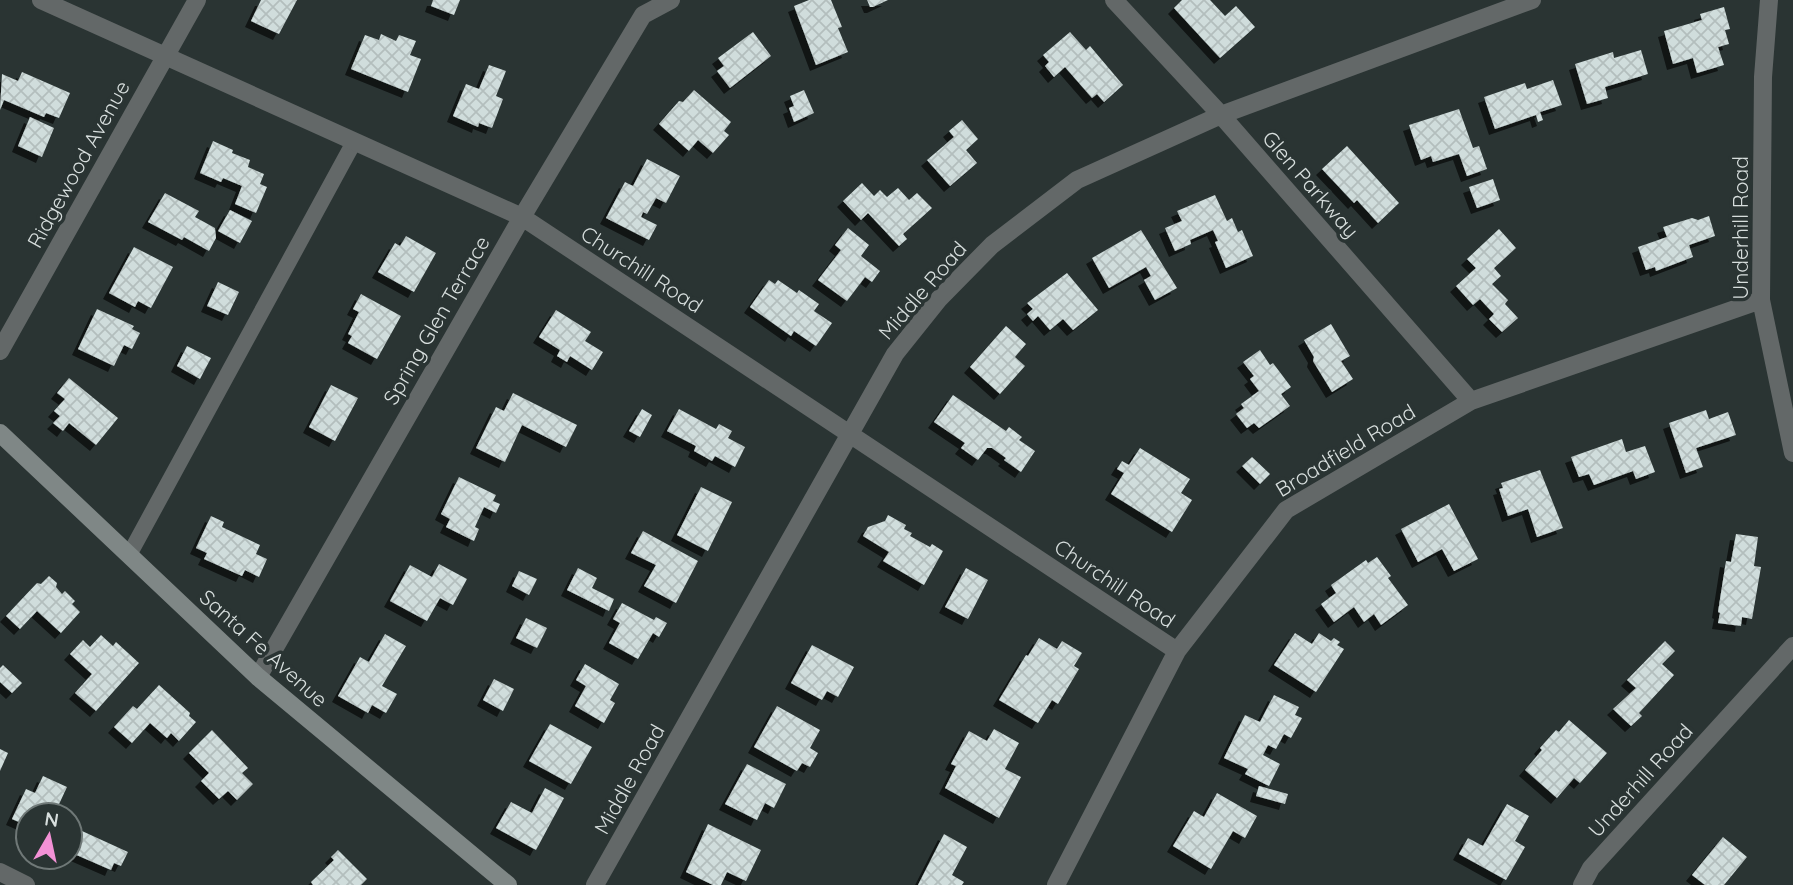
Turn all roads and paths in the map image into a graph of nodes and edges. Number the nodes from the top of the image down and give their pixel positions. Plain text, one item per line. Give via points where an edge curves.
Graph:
1 (41, 0) edge
2 (197, 0) edge
3 (671, 0) edge
4 (1114, 0) edge
5 (1532, 0) edge
6 (1769, 0) edge
7 (163, 57) junction
8 (1221, 114) junction
9 (354, 142) junction
10 (522, 217) junction
11 (1760, 300) junction
12 (0, 351) edge
13 (1471, 401) junction
14 (0, 433) edge
15 (849, 433) junction
16 (1793, 453) edge
17 (129, 555) junction
18 (1793, 646) edge
19 (1177, 651) junction
20 (258, 677) junction
21 (0, 872) edge
22 (26, 885) edge
23 (508, 885) edge
24 (595, 885) edge
25 (1056, 885) edge
26 (1582, 885) edge

1 - 7 street, Churchill Road
2 - 7 street, Ridgewood Avenue
3 - 10 street, Spring Glen Terrace via 643,15
4 - 8 street, Glen Parkway
5 - 8 street, Middle Road
6 - 11 street, Underhill Road via 1763,78
7 - 9 street, Churchill Road
7 - 12 street, Ridgewood Avenue
8 - 13 street, Glen Parkway
8 - 15 street, Middle Road via 1077,180 992,245 939,299 895,354
9 - 10 street, Churchill Road
9 - 17 lane
10 - 15 street, Churchill Road
10 - 20 street, Spring Glen Terrace
11 - 13 street, Broadfield Road
11 - 16 street, Underhill Road
13 - 19 street, Broadfield Road via 1286,510
14 - 17 main road, Santa Fe Avenue
15 - 19 street, Churchill Road
15 - 24 street, Middle Road
17 - 20 main road, Santa Fe Avenue
18 - 26 street, Underhill Road via 1591,868
19 - 25 street, Broadfield Road
20 - 23 main road, Santa Fe Avenue
21 - 22 street

